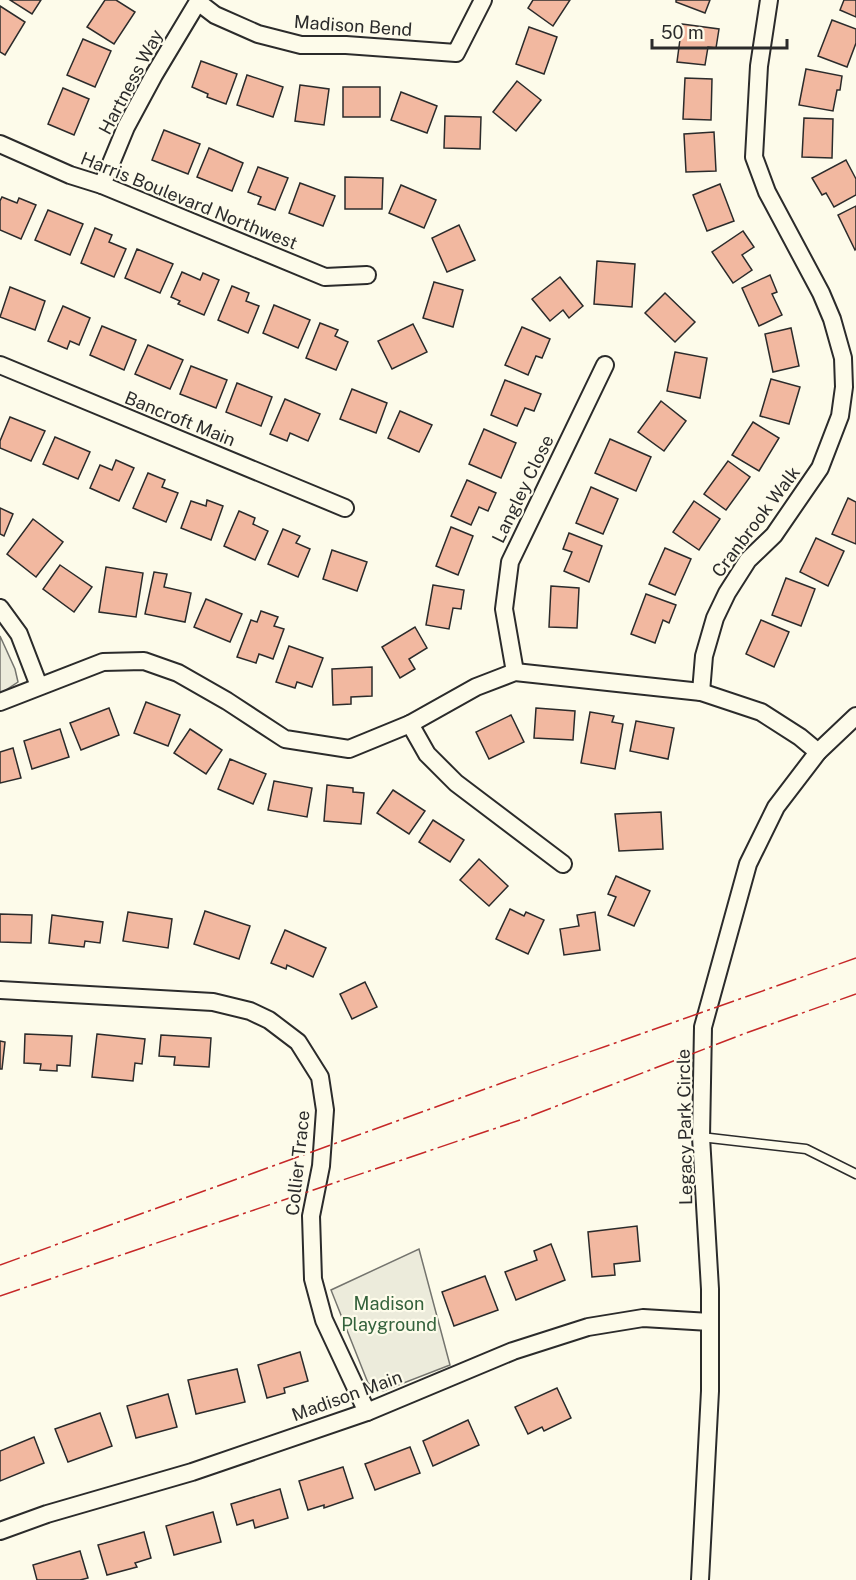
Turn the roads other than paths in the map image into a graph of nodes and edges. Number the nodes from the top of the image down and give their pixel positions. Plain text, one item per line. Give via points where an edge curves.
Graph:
1 (483, 0) edge
2 (769, 0) edge
3 (199, 1) edge
4 (0, 144) edge
5 (102, 185) junction
6 (367, 275) dead end
7 (0, 365) edge
8 (605, 365) dead end
9 (345, 508) dead end
10 (0, 608) edge
11 (515, 672) junction
12 (39, 686) junction
13 (701, 692) junction
14 (0, 702) edge
15 (856, 716) edge
16 (410, 724) junction
17 (818, 752) junction
18 (563, 864) dead end
19 (0, 990) edge
20 (701, 1137) junction
21 (856, 1174) edge
22 (710, 1322) junction
23 (367, 1412) junction
24 (0, 1531) edge
25 (700, 1580) edge

1 - 3 street, Madison Bend via 456,53 301,45 258,34 215,15
2 - 13 street, Cranbrook Walk via 759,66 754,157 767,192 832,319 843,358 844,387 840,416 820,468 774,536 748,560 727,592 704,656
3 - 5 street, Hartness Way via 126,126
4 - 5 street, Harris Boulevard Northwest
5 - 6 street, Harris Boulevard Northwest via 325,277
7 - 9 street, Bancroft Main
8 - 11 street, Langley Close via 510,562 504,609
10 - 12 street via 19,634
11 - 13 street
11 - 16 street via 476,687
12 - 14 street
12 - 16 street via 103,662 144,661 188,679 285,739 349,749
13 - 17 street via 761,712
15 - 17 street, Legacy Park Circle
16 - 18 street via 427,754 456,783
17 - 20 street, Legacy Park Circle via 776,807 747,864 703,1027
19 - 23 street, Collier Trace via 213,1002 250,1011 298,1042 320,1077 325,1110 321,1166 311,1216 313,1279 324,1320
20 - 21 lane via 806,1149
20 - 22 street, Legacy Park Circle
22 - 23 street, Madison Main via 643,1318 588,1328 513,1351
22 - 25 street, Legacy Park Circle
23 - 24 street, Madison Main via 192,1472

